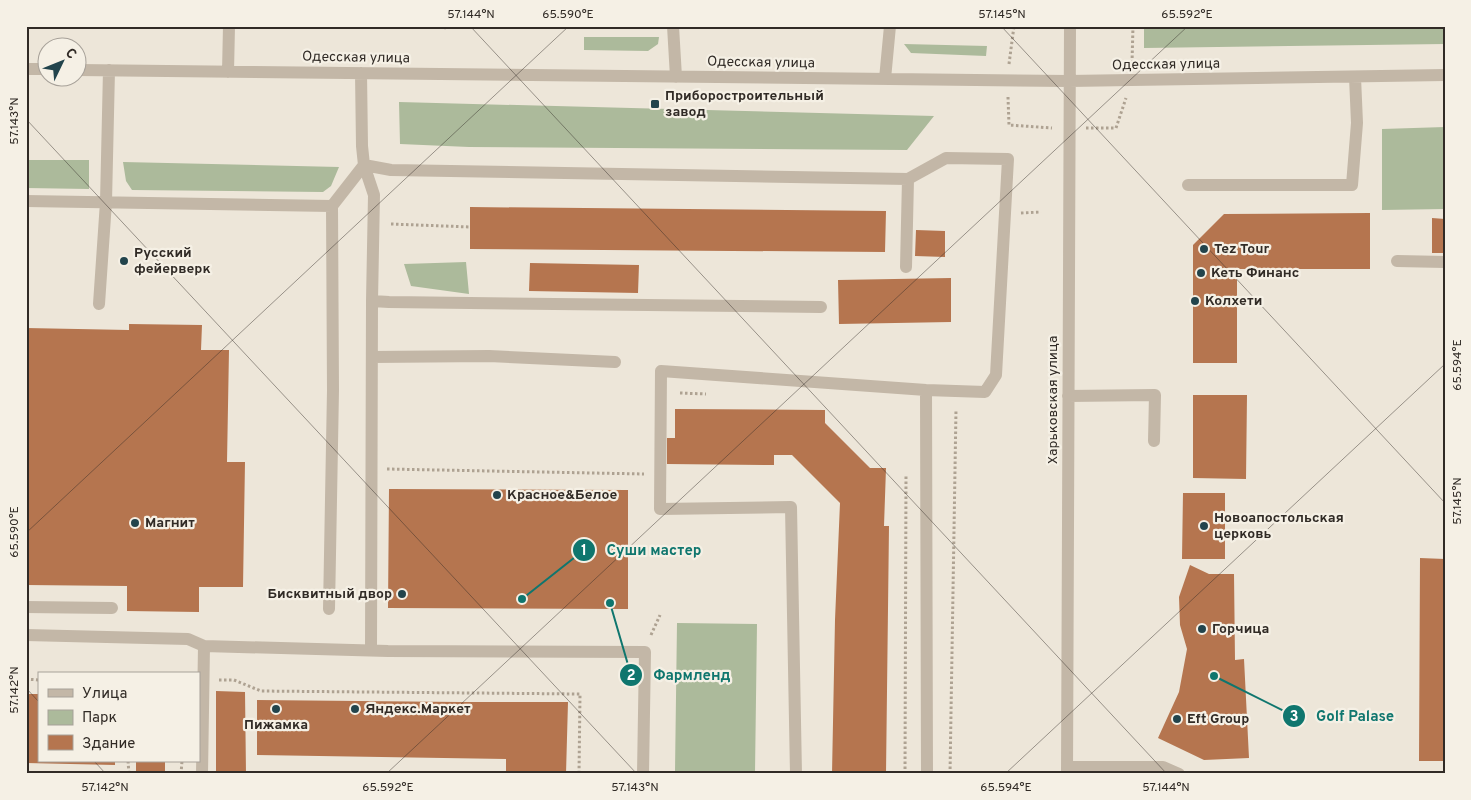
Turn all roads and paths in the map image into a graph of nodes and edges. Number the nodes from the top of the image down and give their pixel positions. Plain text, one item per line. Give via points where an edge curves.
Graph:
1 (229, 26) edge
2 (673, 26) edge
3 (890, 26) edge
4 (1014, 26) edge
5 (1070, 26) edge
6 (88, 70) edge
7 (109, 70) junction
8 (228, 72) junction
9 (362, 73) junction
10 (1445, 76) edge
11 (676, 77) junction
12 (1355, 77) junction
13 (885, 79) junction
14 (1007, 80) junction
15 (1069, 81) junction
16 (364, 165) junction
17 (908, 179) junction
18 (1188, 186) dead end
19 (26, 201) edge
20 (106, 202) junction
21 (332, 206) junction
22 (390, 224) dead end
23 (470, 227) dead end
24 (1397, 261) dead end
25 (1445, 262) edge
26 (906, 267) dead end
27 (372, 301) junction
28 (99, 304) dead end
29 (821, 307) dead end
30 (372, 357) junction
31 (615, 362) dead end
32 (926, 390) junction
33 (957, 390) junction
34 (680, 393) dead end
35 (709, 394) dead end
36 (1068, 396) junction
37 (1154, 441) dead end
38 (372, 468) junction
39 (906, 472) dead end
40 (660, 474) junction
41 (26, 607) edge
42 (112, 608) dead end
43 (329, 609) dead end
44 (26, 635) edge
45 (204, 646) junction
46 (371, 650) junction
47 (203, 680) junction
48 (1067, 771) edge
49 (202, 774) edge
50 (579, 774) edge
51 (643, 774) edge
52 (796, 774) edge
53 (905, 774) edge
54 (927, 774) edge
55 (950, 774) edge
56 (1178, 774) edge

1 - 8 street
2 - 11 street
3 - 13 street
4 - 14 path
5 - 15 street, Харьковская улица
6 - 7 street, Одесская улица
7 - 8 street, Одесская улица
7 - 20 street
8 - 9 street, Одесская улица
9 - 11 street, Одесская улица
9 - 16 street
10 - 12 street, Одесская улица
11 - 13 street, Одесская улица
12 - 15 street, Одесская улица
12 - 18 street via 1357,123 1352,186
13 - 14 street, Одесская улица
14 - 15 street, Одесская улица
15 - 36 street, Харьковская улица
16 - 17 street via 390,170
16 - 21 street
16 - 27 street via 374,195
17 - 26 street
17 - 33 street via 946,158 1008,159 996,375 985,392
19 - 20 street
20 - 21 street
20 - 28 street
21 - 43 street
22 - 23 path
24 - 25 street
27 - 29 street
27 - 30 street
30 - 31 street via 489,356
30 - 38 street
32 - 33 street
32 - 40 street via 661,371
32 - 54 street
33 - 55 path
34 - 35 path
36 - 37 street via 1155,396
36 - 48 street, Харьковская улица
38 - 40 path
38 - 46 street
39 - 53 path
40 - 52 street via 660,509 791,507
41 - 42 street
44 - 45 street via 188,639
45 - 46 street
45 - 47 street
46 - 51 street via 645,652
47 - 49 street
47 - 50 path via 234,680 261,691 580,694
48 - 56 street via 1163,767

